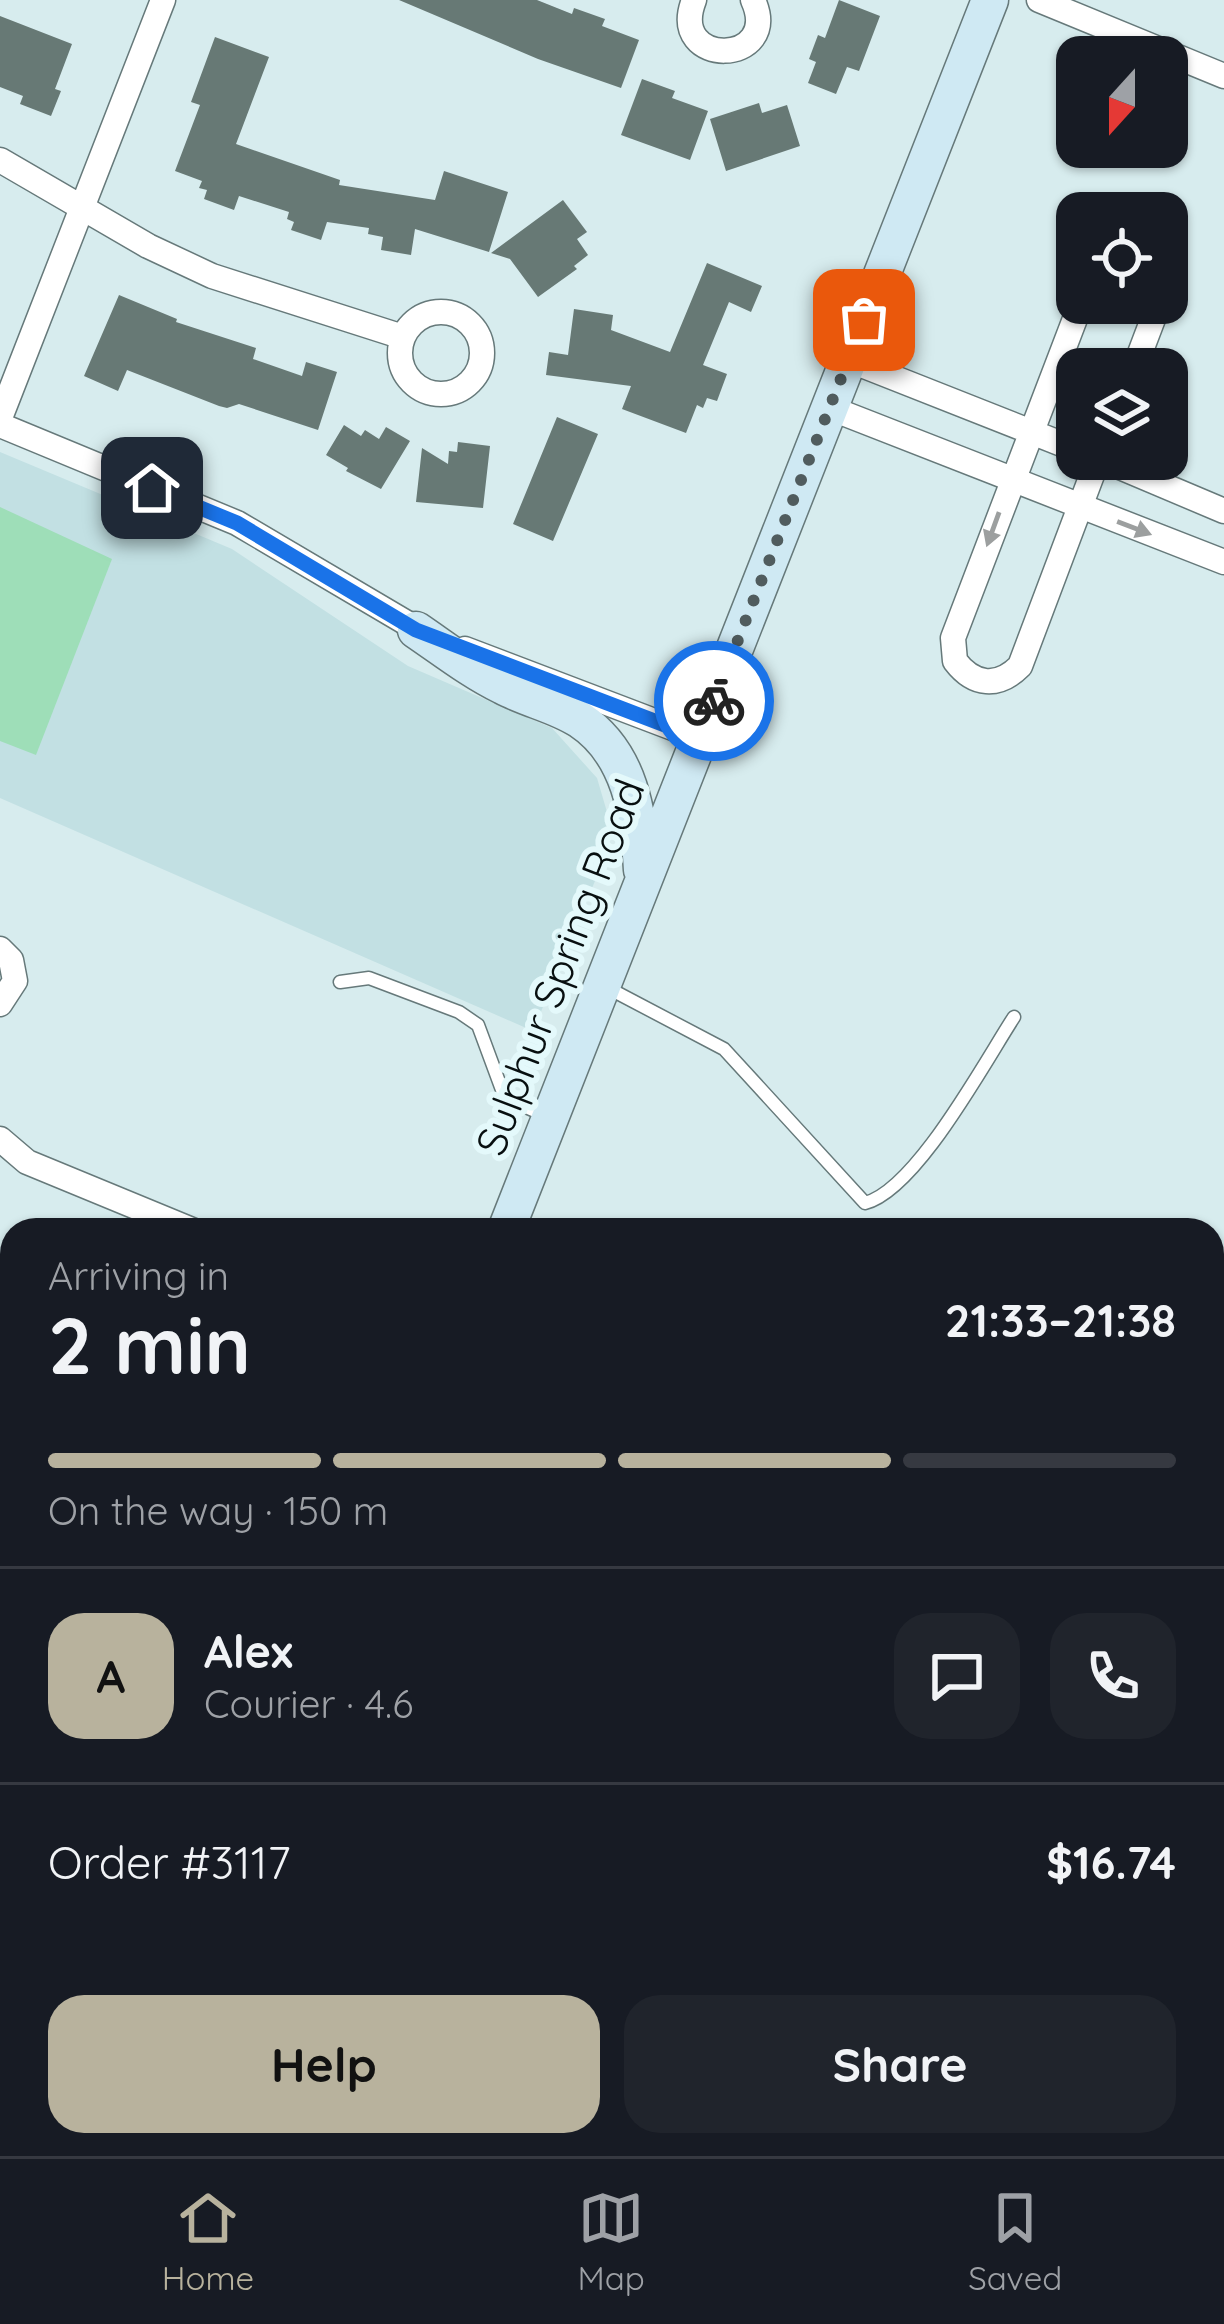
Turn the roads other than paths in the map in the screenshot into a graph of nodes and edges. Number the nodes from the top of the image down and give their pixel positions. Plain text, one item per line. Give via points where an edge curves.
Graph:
1 (163, 0) edge
2 (753, 0) edge
3 (990, 0) edge
4 (1039, 0) edge
5 (687, 2) edge
6 (1224, 76) edge
7 (0, 160) edge
8 (83, 207) junction
9 (1073, 324) edge
10 (403, 337) dead end
11 (848, 360) junction
12 (830, 408) junction
13 (0, 422) edge
14 (1030, 432) junction
15 (1056, 442) edge
16 (1012, 479) junction
17 (1093, 480) edge
18 (1150, 480) edge
19 (1083, 508) junction
20 (1224, 511) edge
21 (1224, 562) edge
22 (416, 630) junction
23 (699, 738) junction
24 (643, 880) junction
25 (0, 949) edge
26 (340, 982) dead end
27 (602, 985) junction
28 (0, 1004) edge
29 (1014, 1017) dead end
30 (550, 1118) junction
31 (0, 1139) edge
32 (163, 1218) edge
33 (511, 1218) edge

1 - 8 street
2 - 5 street via 756,31 725,52 698,40
3 - 11 main road, Sulphur Spring Road
4 - 6 street
7 - 8 street
8 - 10 street via 212,276
8 - 13 street
9 - 14 street
11 - 12 main road, Sulphur Spring Road
11 - 14 street
12 - 16 street
12 - 23 main road, Sulphur Spring Road
13 - 22 street via 237,523
14 - 15 street
14 - 16 street
16 - 19 street
16 -> 19 street via 952,638 956,661 977,680 1007,678 1020,666
17 - 19 street
18 - 20 street
19 -> 21 street
22 - 23 street
22 - 24 main road via 602,739 640,823
23 - 24 main road, Sulphur Spring Road
24 - 27 main road, Sulphur Spring Road
25 - 28 street via 15,981
26 - 30 lane via 369,978 459,1012 478,1025 505,1098
27 - 29 lane via 724,1049 866,1203 920,1162
27 - 30 main road, Sulphur Spring Road
30 - 33 main road, Sulphur Spring Road
31 - 32 street via 27,1162

